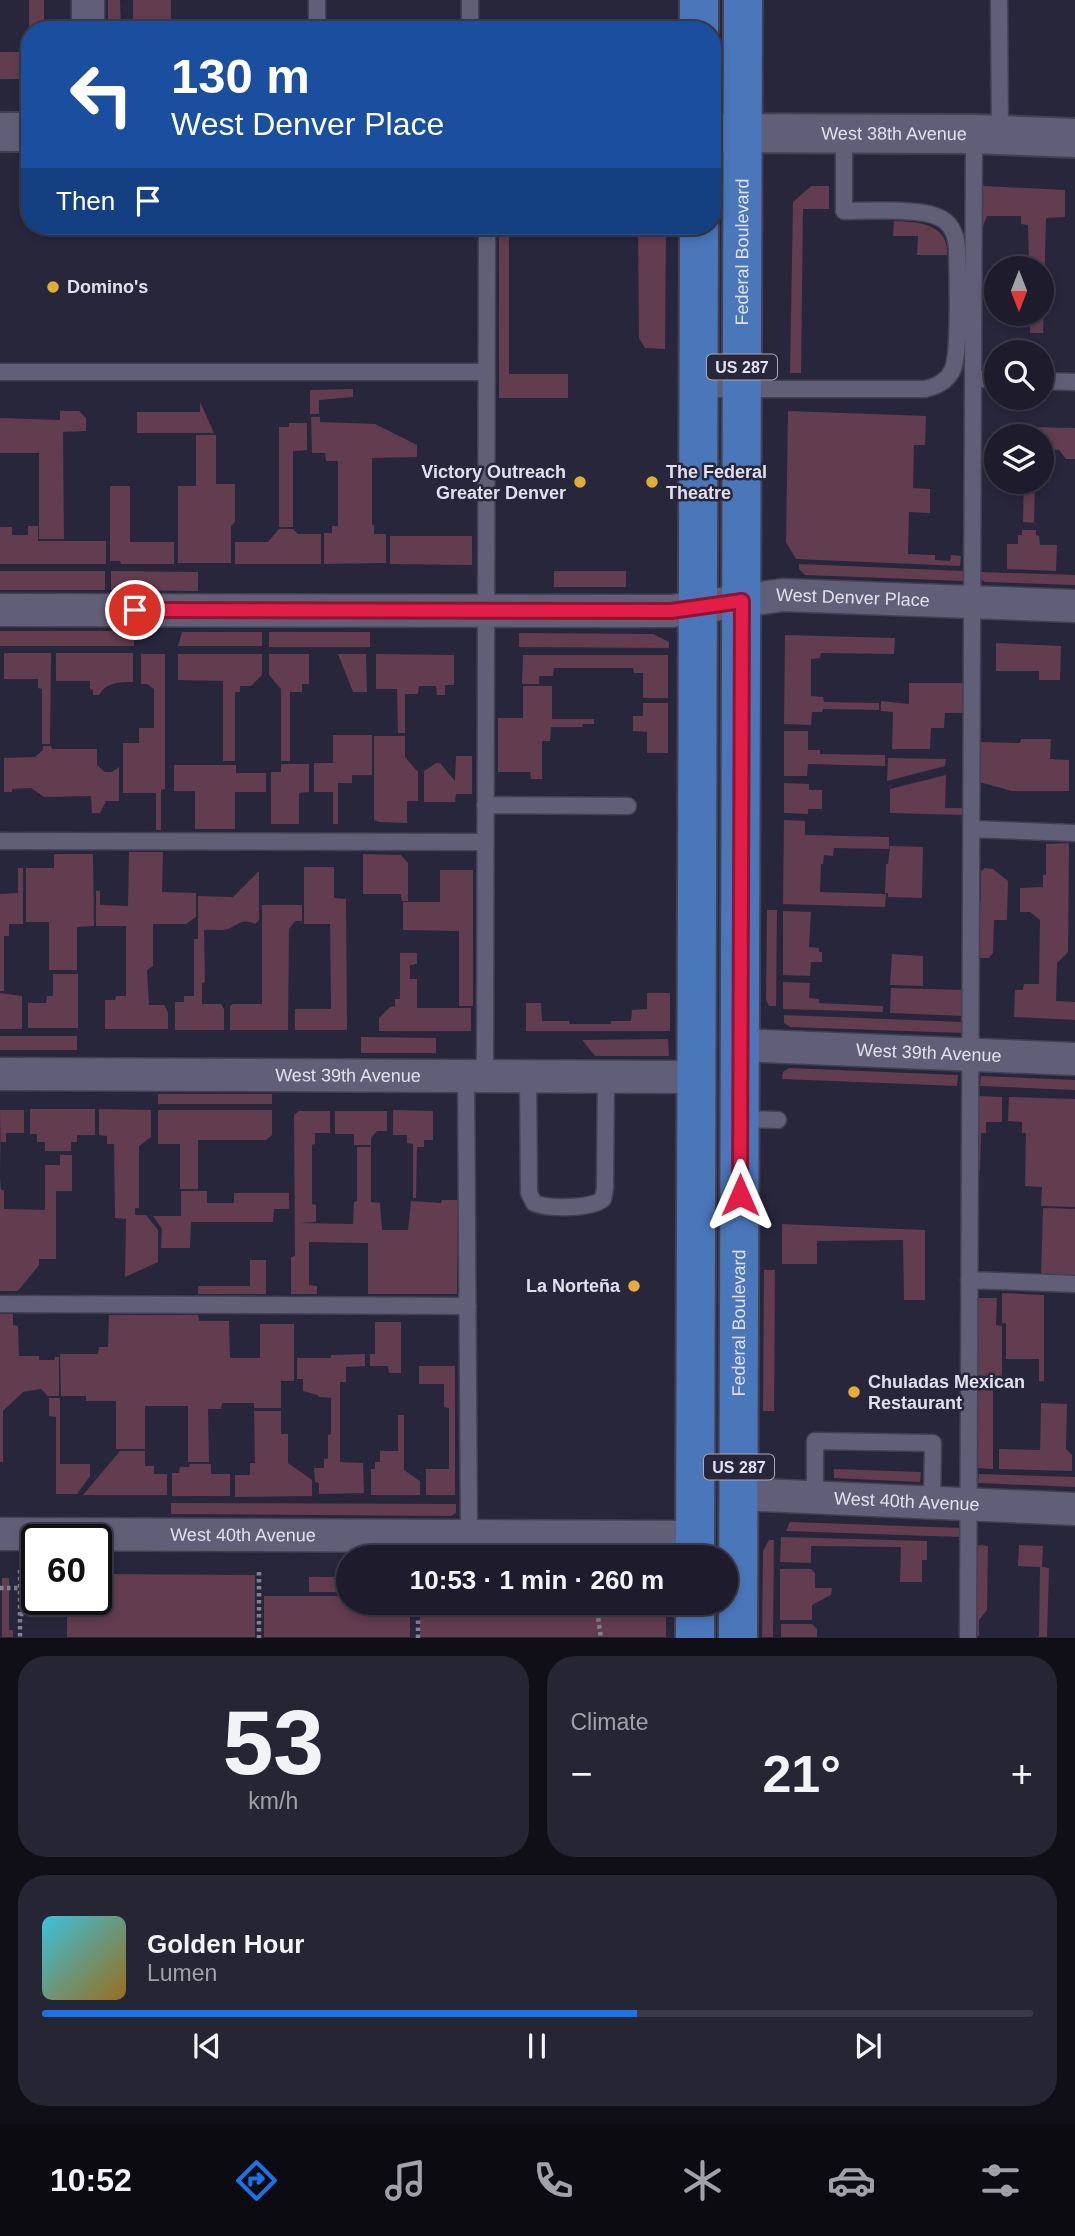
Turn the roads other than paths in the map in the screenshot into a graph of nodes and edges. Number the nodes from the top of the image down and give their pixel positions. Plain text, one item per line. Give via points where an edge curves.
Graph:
1 (88, 0) edge
2 (317, 0) edge
3 (470, 0) edge
4 (699, 0) edge
5 (743, 0) edge
6 (999, 0) edge
7 (88, 21) edge
8 (317, 21) edge
9 (470, 21) edge
10 (699, 21) edge
11 (0, 132) edge
12 (21, 132) edge
13 (728, 132) edge
14 (845, 134) junction
15 (987, 135) junction
16 (1075, 138) edge
17 (486, 235) edge
18 (700, 235) edge
19 (0, 372) edge
20 (486, 372) junction
21 (720, 377) junction
22 (973, 379) junction
23 (984, 379) edge
24 (1054, 381) edge
25 (1075, 382) edge
26 (742, 601) junction
27 (972, 602) junction
28 (1075, 606) edge
29 (697, 607) junction
30 (0, 610) edge
31 (486, 610) junction
32 (485, 805) junction
33 (628, 806) dead end
34 (971, 829) junction
35 (1075, 833) edge
36 (0, 841) edge
37 (485, 842) junction
38 (740, 1045) junction
39 (970, 1054) junction
40 (1075, 1059) edge
41 (0, 1074) edge
42 (476, 1076) junction
43 (528, 1076) junction
44 (606, 1076) junction
45 (696, 1077) junction
46 (740, 1119) junction
47 (778, 1120) dead end
48 (969, 1280) junction
49 (1075, 1284) edge
50 (0, 1304) edge
51 (468, 1306) junction
52 (739, 1494) junction
53 (815, 1497) junction
54 (932, 1503) junction
55 (968, 1504) junction
56 (1075, 1509) edge
57 (0, 1534) edge
58 (469, 1536) junction
59 (654, 1545) edge
60 (695, 1545) edge
61 (695, 1615) edge
62 (695, 1637) edge
63 (738, 1637) edge
64 (968, 1637) edge

1 - 7 street
2 - 8 lane
3 - 9 lane
4 - 10 main road
5 - 13 main road, Federal Boulevard / US 287
6 - 15 lane
11 - 12 main road
13 - 14 main road, West 38th Avenue
13 - 21 main road, Federal Boulevard / US 287
14 - 15 main road, West 38th Avenue
14 - 21 lane via 844,211 925,213 937,216 952,229 957,248 955,361 946,380 925,389 844,389
15 - 16 main road, West 38th Avenue
15 - 22 lane
17 - 20 lane
18 - 21 main road, Federal Boulevard / US 287
19 - 20 lane
20 - 31 lane
21 - 26 main road, Federal Boulevard / US 287
21 - 29 main road, Federal Boulevard / US 287
22 - 23 lane
22 - 27 lane
24 - 25 lane
26 - 27 street, West Denver Place via 783,595
26 - 29 street, West Denver Place
26 - 38 main road, Federal Boulevard / US 287
27 - 28 street, West Denver Place
27 - 34 lane
29 - 31 street, West Denver Place via 671,611
29 - 45 main road, Federal Boulevard / US 287
30 - 31 street, West Denver Place
31 - 32 lane
32 - 33 lane
32 - 37 lane
34 - 35 lane
34 - 39 lane
36 - 37 lane
37 - 42 lane
38 - 39 street, West 39th Avenue
38 - 46 main road, Federal Boulevard / US 287
39 - 40 street, West 39th Avenue
39 - 48 lane
41 - 42 street, West 39th Avenue
42 - 43 street, West 39th Avenue
42 - 51 lane
43 - 44 street, West 39th Avenue
43 - 44 lane via 529,1193 534,1203 545,1206 588,1206 603,1199 605,1188
44 - 45 street, West 39th Avenue
45 - 60 main road, Federal Boulevard / US 287
46 - 47 lane
46 - 52 main road, Federal Boulevard / US 287
48 - 49 lane
48 - 55 lane
50 - 51 lane
51 - 58 lane
52 - 53 street, West 40th Avenue
52 - 63 main road, Federal Boulevard / US 287
53 - 54 street, West 40th Avenue
53 - 54 lane via 815,1441 933,1443
54 - 55 street, West 40th Avenue
55 - 56 street, West 40th Avenue
55 - 64 lane
57 - 58 street, West 40th Avenue
58 - 59 street, West 40th Avenue
61 - 62 main road

